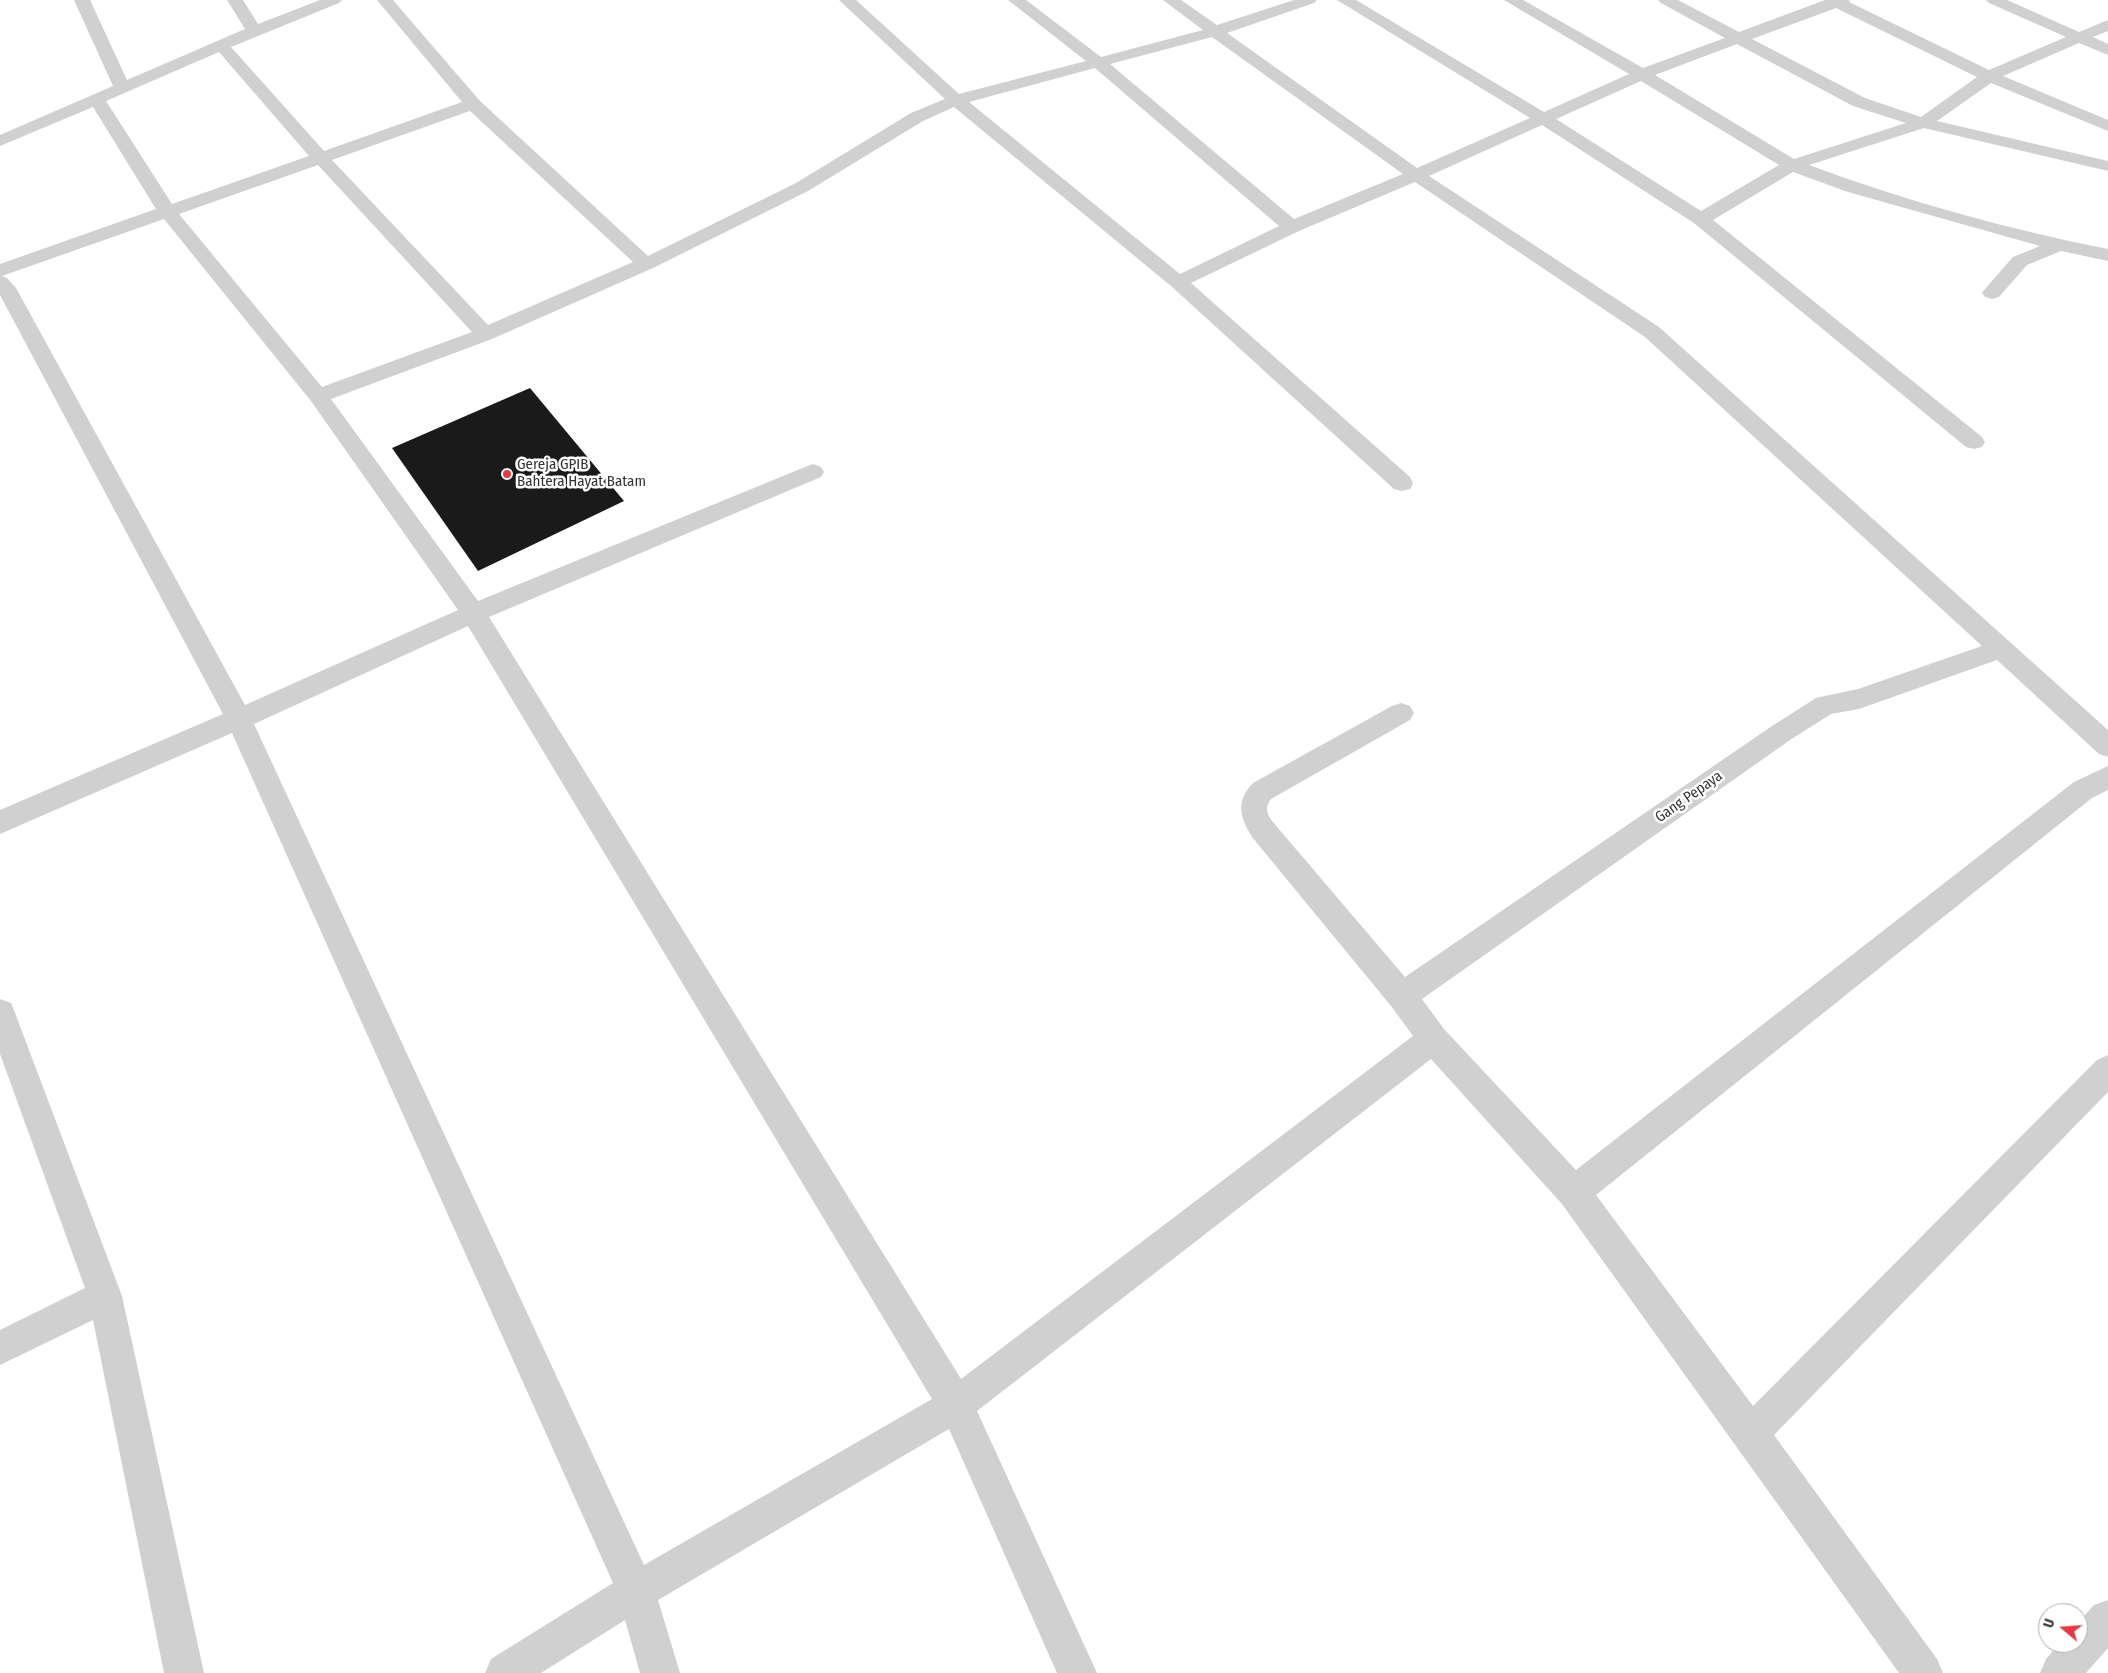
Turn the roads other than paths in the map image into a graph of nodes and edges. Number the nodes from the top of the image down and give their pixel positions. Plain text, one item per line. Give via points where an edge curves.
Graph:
1 (82, 0) edge
2 (234, 0) edge
3 (334, 0) edge
4 (385, 0) edge
5 (847, 0) edge
6 (1016, 0) edge
7 (1171, 0) edge
8 (1309, 0) edge
9 (1345, 0) edge
10 (1512, 0) edge
11 (1666, 0) edge
12 (1994, 0) edge
13 (1837, 1) edge
14 (2108, 25) edge
15 (254, 30) junction
16 (1213, 32) junction
17 (2079, 38) junction
18 (1742, 39) junction
19 (221, 45) junction
20 (2108, 50) edge
21 (1098, 62) junction
22 (1642, 74) junction
23 (1989, 76) junction
24 (122, 88) junction
25 (96, 99) junction
26 (956, 100) junction
27 (473, 104) junction
28 (1544, 119) junction
29 (1923, 123) junction
30 (2108, 126) edge
31 (0, 141) edge
32 (320, 157) junction
33 (1792, 165) junction
34 (2108, 166) edge
35 (1416, 175) junction
36 (166, 210) junction
37 (1701, 219) junction
38 (1292, 227) junction
39 (2059, 245) junction
40 (2108, 255) edge
41 (646, 264) junction
42 (0, 270) edge
43 (0, 282) edge
44 (1178, 282) junction
45 (1992, 293) dead end
46 (485, 334) junction
47 (318, 396) junction
48 (1974, 442) dead end
49 (813, 472) dead end
50 (1402, 483) dead end
51 (474, 614) junction
52 (2002, 649) junction
53 (1401, 714) dead end
54 (239, 719) junction
55 (2108, 746) edge
56 (2108, 777) edge
57 (0, 822) edge
58 (1402, 996) junction
59 (0, 1013) edge
60 (1433, 1039) junction
61 (2108, 1070) edge
62 (1574, 1192) junction
63 (105, 1296) junction
64 (0, 1348) edge
65 (956, 1405) junction
66 (1751, 1433) junction
67 (636, 1591) junction
68 (2108, 1619) edge
69 (1898, 1655) edge
70 (184, 1673) edge
71 (505, 1673) edge
72 (660, 1673) edge
73 (1077, 1673) edge
74 (1923, 1673) edge
75 (2060, 1673) edge

1 - 24 street
2 - 15 street
3 - 15 street
4 - 27 street
5 - 26 street
6 - 21 street
7 - 16 street
8 - 16 street
9 - 28 street
10 - 22 street
11 - 18 street
12 - 17 street
13 - 18 street
13 - 23 street
14 - 17 street
15 - 19 street
16 - 21 street
16 - 35 street
17 - 20 street
17 - 23 street
18 - 22 street
18 - 29 street via 1859,102
19 - 24 street
19 - 32 street
21 - 26 street
21 - 38 street
22 - 28 street
22 - 33 street
23 - 29 street
23 - 30 street
24 - 25 street
25 - 31 street
25 - 36 street
26 - 41 street via 917,117 802,187
26 - 44 street
27 - 32 street
27 - 41 street
28 - 35 street
28 - 37 street
29 - 33 street
29 - 34 street
32 - 36 street
32 - 46 street
33 - 37 street
33 - 39 street via 1854,188
35 - 38 street
35 - 52 street via 1652,332
36 - 42 street
36 - 47 street
37 - 48 street
38 - 44 street
39 - 40 street
39 - 45 street via 2020,261
41 - 46 street
43 - 54 street
44 - 50 street
46 - 47 street
47 - 51 street
49 - 51 street
51 - 54 street
51 - 65 street
52 - 55 street
52 - 58 street, Gang Pepaya via 1859,699 1825,705
53 - 58 street via 1262,792 1255,798 1251,809 1262,829
54 - 57 street
54 - 67 street
56 - 62 street via 2083,790
58 - 60 street
59 - 63 street
60 - 62 street
60 - 65 street
61 - 66 street
62 - 66 street
63 - 64 street
63 - 70 street
65 - 67 street
65 - 73 street
66 - 69 street
67 - 71 street
67 - 72 street
68 - 75 street
69 - 74 street

